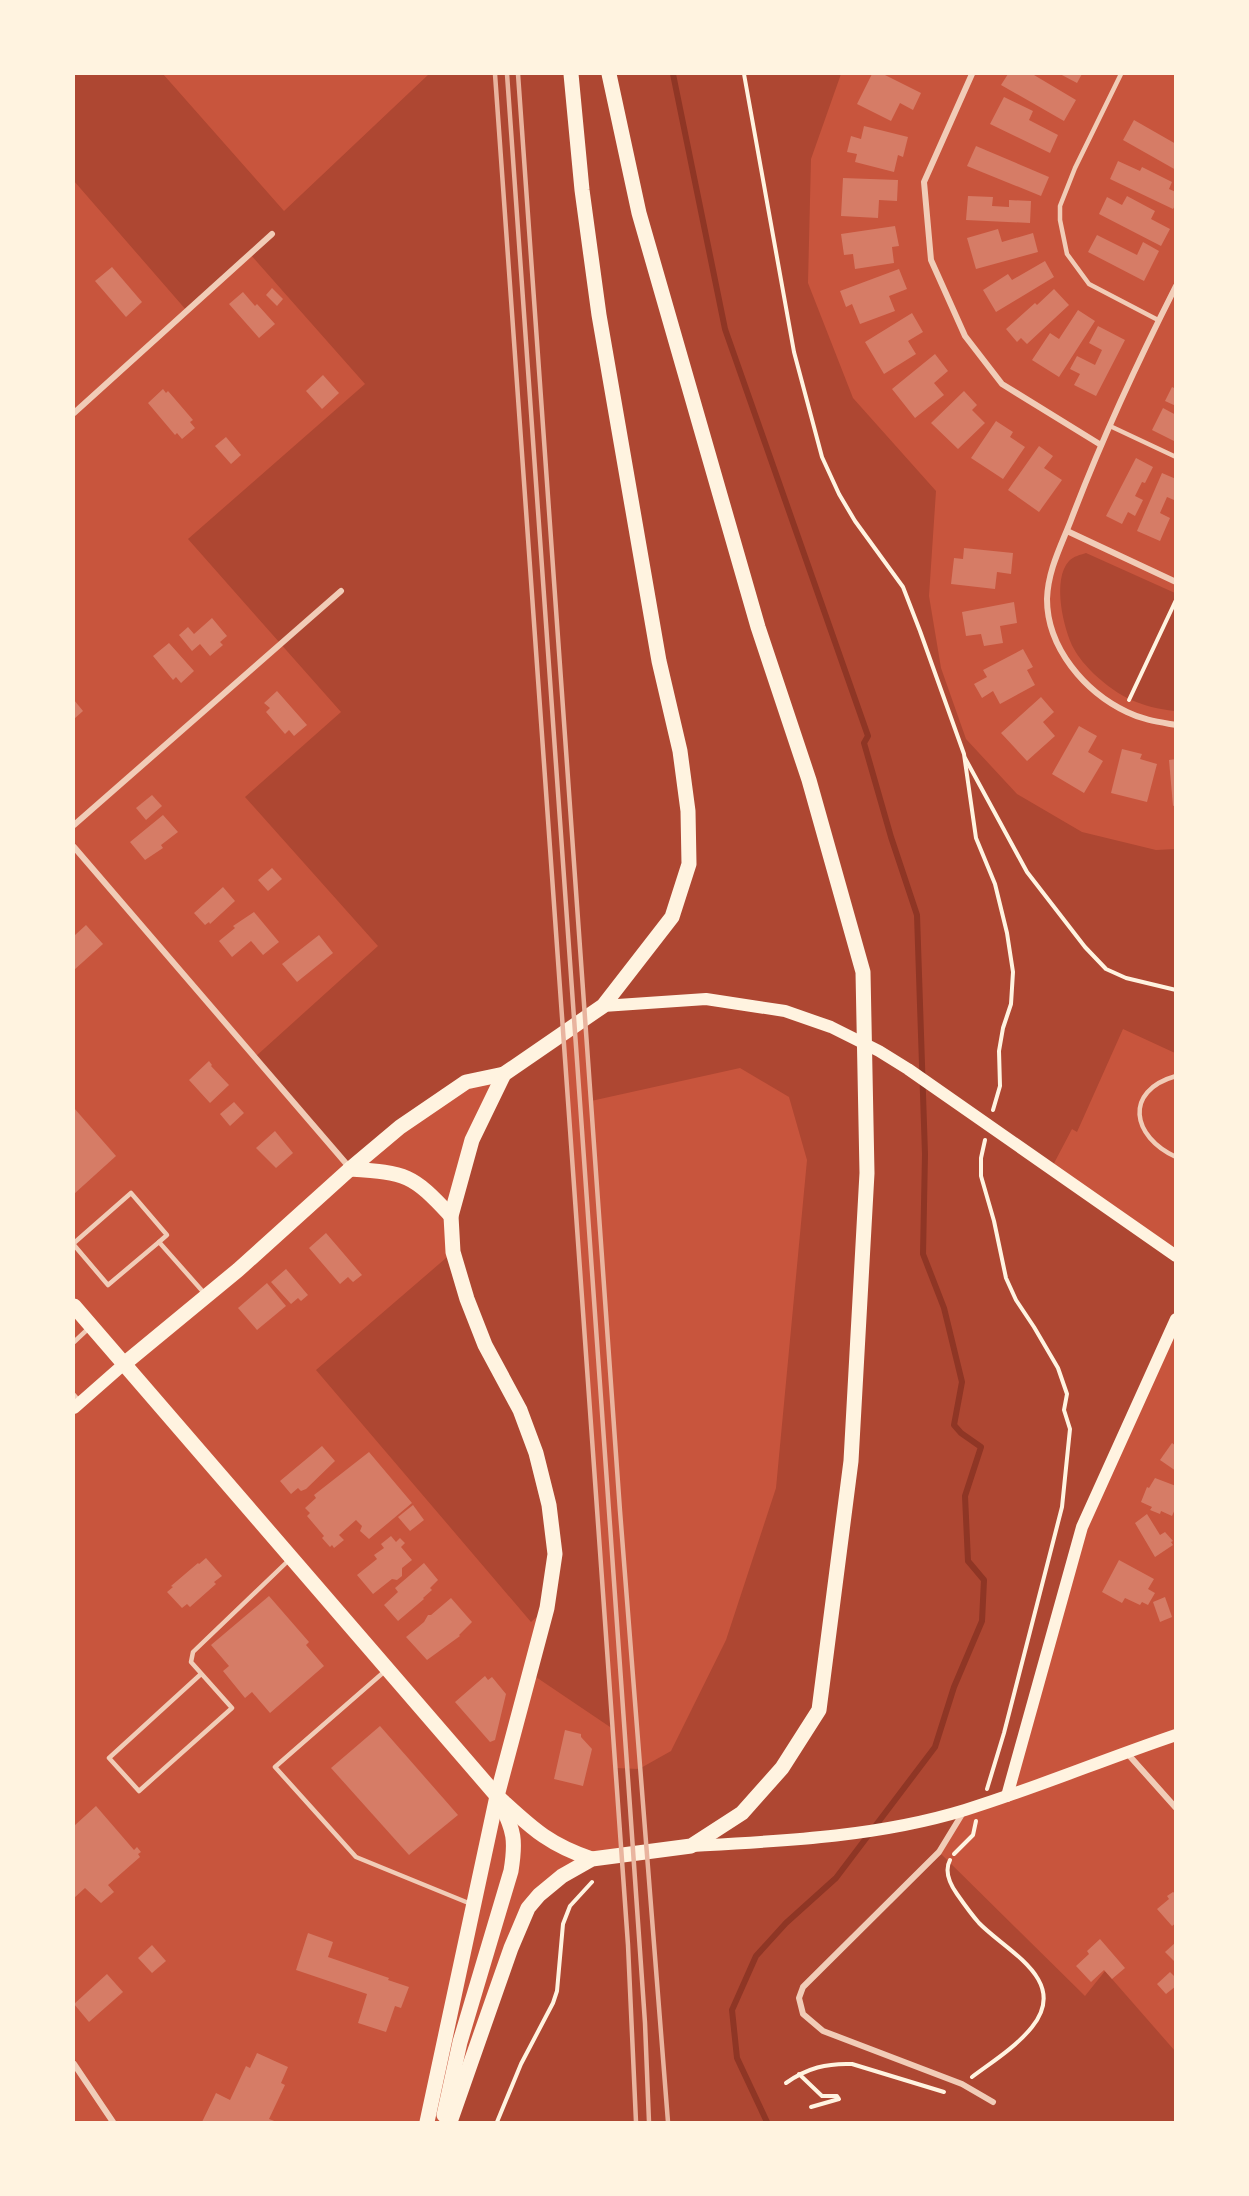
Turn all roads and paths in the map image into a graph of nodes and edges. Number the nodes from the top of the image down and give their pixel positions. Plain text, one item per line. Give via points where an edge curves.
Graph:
1 (571, 74) edge
2 (609, 74) edge
3 (744, 74) edge
4 (972, 74) edge
5 (1121, 74) edge
6 (272, 234) dead end
7 (1176, 286) edge
8 (1158, 321) junction
9 (74, 413) edge
10 (1110, 426) junction
11 (1101, 445) junction
12 (1176, 457) edge
13 (1067, 531) junction
14 (1176, 582) edge
15 (341, 591) dead end
16 (1176, 600) edge
17 (1129, 700) dead end
18 (1176, 724) edge
19 (964, 754) junction
20 (74, 825) edge
21 (74, 847) edge
22 (1176, 990) edge
23 (603, 1006) junction
24 (504, 1074) junction
25 (1176, 1076) edge
26 (991, 1116) dead end
27 (985, 1138) dead end
28 (1176, 1157) edge
29 (350, 1169) junction
30 (451, 1216) junction
31 (159, 1242) junction
32 (74, 1244) edge
33 (1176, 1256) edge
34 (206, 1296) junction
35 (74, 1306) edge
36 (1176, 1319) edge
37 (92, 1327) junction
38 (74, 1342) edge
39 (124, 1364) junction
40 (76, 1402) edge
41 (292, 1558) junction
42 (387, 1669) junction
43 (201, 1674) junction
44 (1176, 1735) edge
45 (1126, 1752) junction
46 (993, 1768) dead end
47 (497, 1796) junction
48 (1007, 1796) junction
49 (1176, 1808) edge
50 (964, 1810) junction
51 (974, 1828) dead end
52 (691, 1846) junction
53 (592, 1859) junction
54 (592, 1882) dead end
55 (474, 1905) junction
56 (75, 2068) edge
57 (799, 2074) junction
58 (970, 2078) dead end
59 (786, 2083) dead end
60 (951, 2090) dead end
61 (993, 2102) dead end
62 (811, 2107) dead end
63 (113, 2122) edge
64 (427, 2122) edge
65 (443, 2122) edge
66 (450, 2122) edge
67 (496, 2122) edge

1 - 23 main road via 599,315 688,811 689,864 672,917
2 - 52 main road via 639,213 758,627 809,780 863,972 867,1173 851,1461 819,1710 782,1768 742,1813
3 - 19 path via 794,352 822,457 855,521 903,587
4 - 11 street via 924,182 931,260 965,336 1002,384
5 - 8 lane via 1075,168 1060,206 1060,220 1067,254 1089,284
6 - 9 street
7 - 8 street
8 - 10 street
10 - 11 street
10 - 12 lane
11 - 13 street
13 - 14 street
13 - 18 street via 1052,566 1047,599 1052,630 1063,655 1103,699 1151,722
15 - 20 street
16 - 17 path
19 - 22 path via 1027,872 1086,947 1106,969
19 - 26 path via 976,838 995,884 1013,972 1011,1004 999,1051 1000,1086
21 - 29 street
23 - 24 main road
23 - 33 main road via 706,999 786,1011 831,1027 879,1051
24 - 29 main road via 466,1082 400,1127
24 - 30 main road via 472,1140
25 - 28 lane via 1150,1089 1142,1102 1139,1120 1146,1136
27 - 46 path via 981,1176 1006,1278 1058,1368 1067,1394 1064,1410 1070,1429 1062,1506
29 - 30 main road via 393,1172 410,1178
29 - 34 main road
30 - 47 main road via 453,1252 467,1299 536,1453 549,1505 555,1554 547,1608
31 - 32 lane via 108,1285
31 - 32 lane via 167,1235 131,1194
31 - 34 lane
34 - 39 main road
35 - 37 main road
36 - 48 main road via 1082,1527
37 - 38 lane
37 - 39 main road
39 - 40 main road
39 - 41 main road
41 - 42 main road
41 - 43 lane via 193,1652 191,1662
42 - 47 main road
42 - 55 lane via 275,1767 356,1857
43 - 43 lane via 109,1758 139,1791 232,1708
44 - 45 main road
45 - 48 main road
45 - 49 street
47 - 53 main road via 542,1836 566,1851
47 - 55 main road
47 - 65 main road via 512,1827 512,1870 460,2042
48 - 50 main road
50 - 52 main road via 902,1826
50 - 61 street via 939,1852 803,1987 799,1998 803,2014 823,2031 954,2080
51 - 58 path via 973,1835 948,1862 947,1874 953,1889 980,1924 1028,1964 1039,1980 1045,2000 1032,2028
52 - 53 main road
53 - 66 main road via 562,1876 528,1908
54 - 67 path via 570,1906 563,1924 554,2003
55 - 64 main road
56 - 63 street
57 - 59 path
57 - 60 path via 820,2066 852,2064 936,2091
57 - 62 path via 822,2096 837,2096 838,2099

